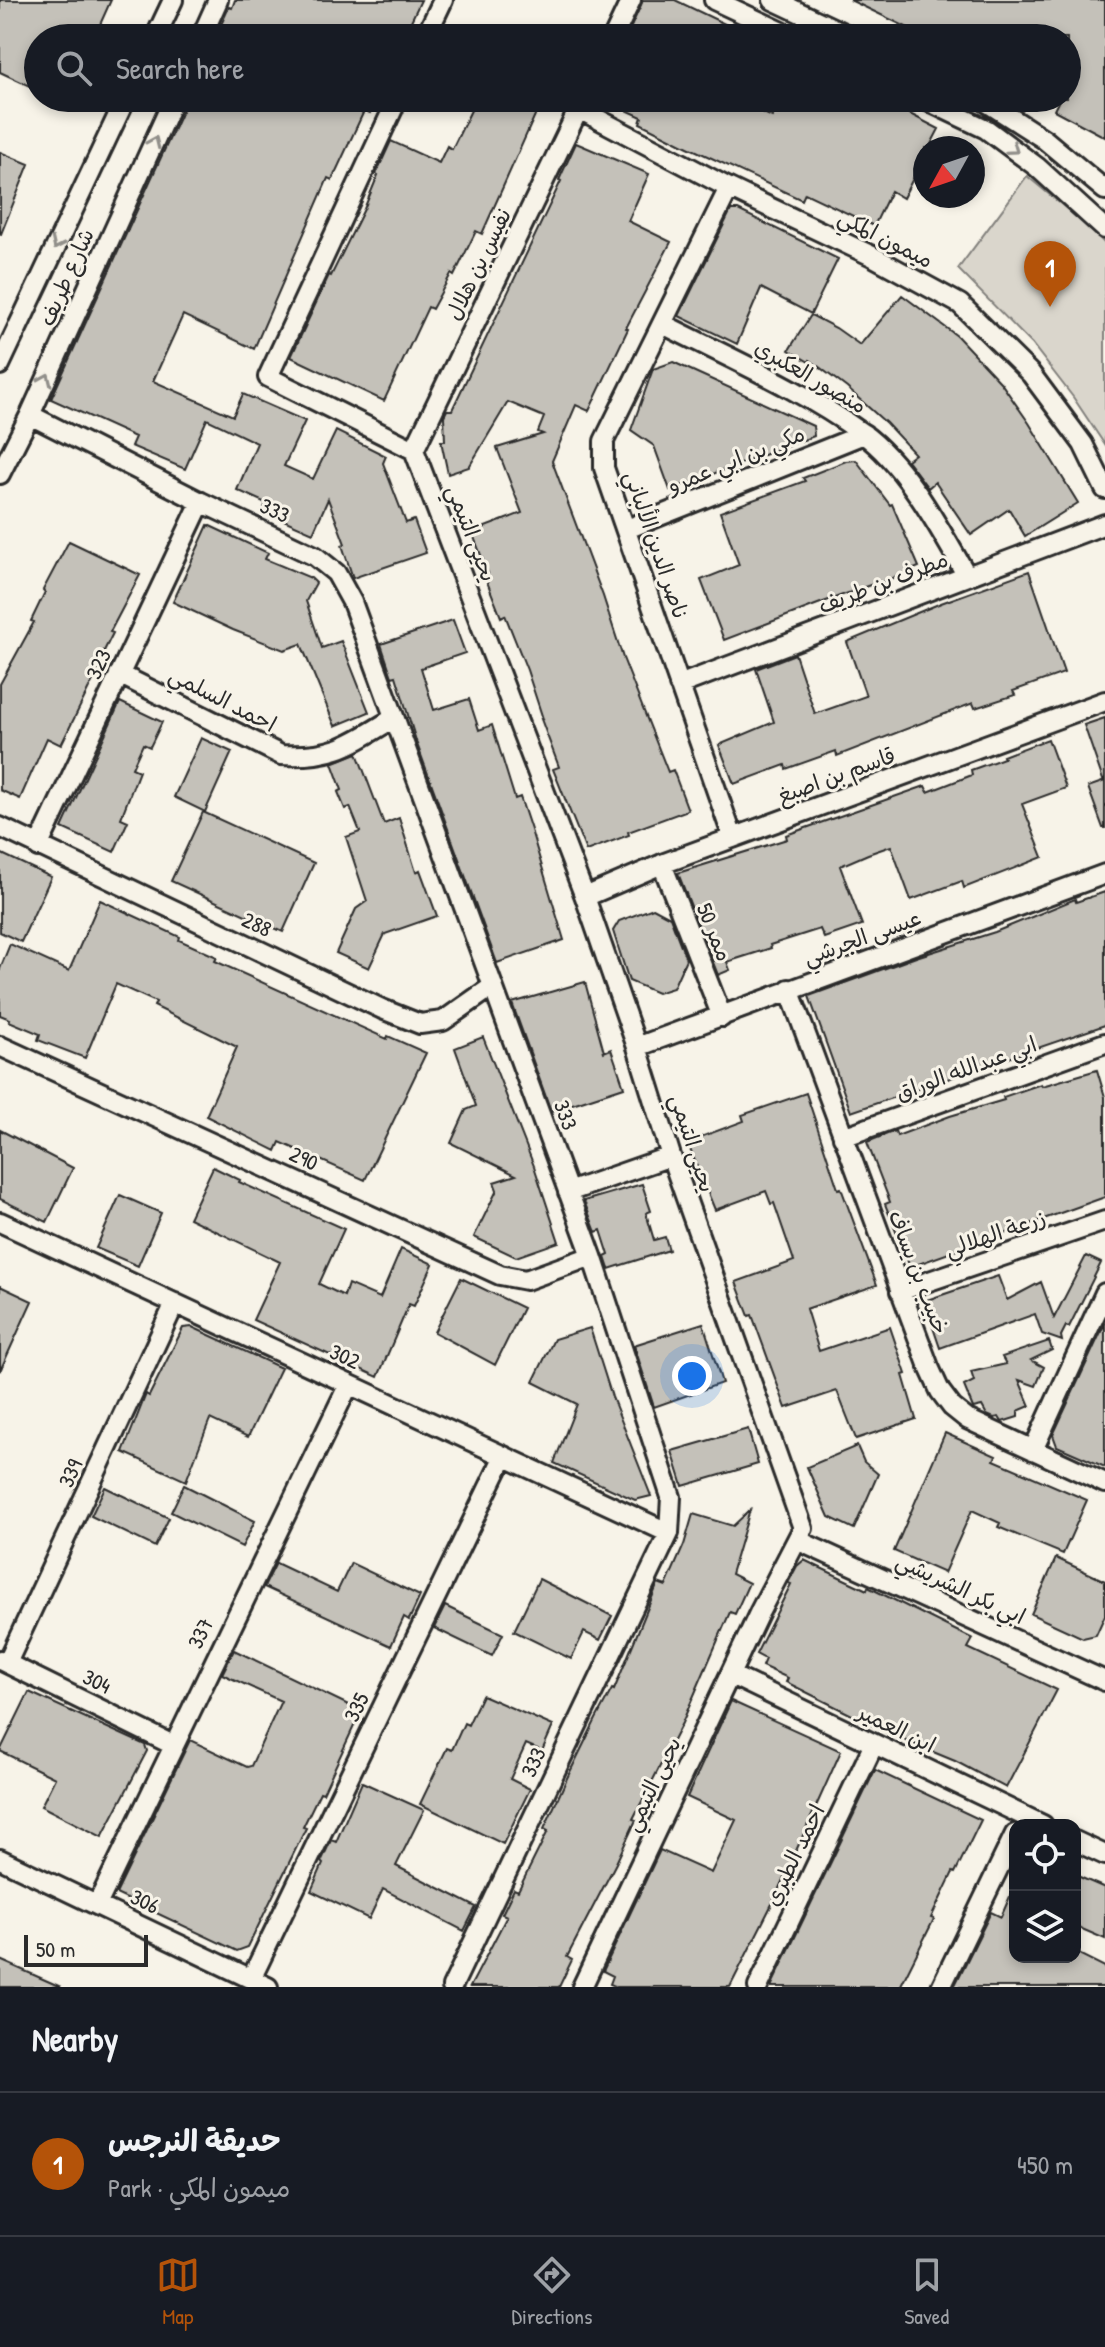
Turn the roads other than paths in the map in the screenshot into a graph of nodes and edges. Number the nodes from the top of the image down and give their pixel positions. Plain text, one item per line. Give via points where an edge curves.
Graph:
1 (173, 0) edge
2 (218, 0) edge
3 (443, 0) edge
4 (631, 0) edge
5 (714, 0) edge
6 (773, 0) edge
7 (162, 24) edge
8 (207, 24) edge
9 (432, 24) edge
10 (620, 24) edge
11 (765, 24) edge
12 (821, 24) edge
13 (119, 112) edge
14 (168, 112) edge
15 (391, 112) edge
16 (578, 112) edge
17 (596, 112) edge
18 (950, 112) edge
19 (1005, 112) edge
20 (729, 188) junction
21 (1105, 190) edge
22 (1105, 229) edge
23 (663, 324) junction
24 (0, 365) edge
25 (30, 415) junction
26 (864, 434) junction
27 (414, 450) junction
28 (0, 474) edge
29 (1105, 489) edge
30 (201, 502) junction
31 (1105, 524) edge
32 (627, 529) junction
33 (967, 576) junction
34 (119, 674) junction
35 (679, 685) junction
36 (1105, 701) edge
37 (394, 718) junction
38 (0, 827) edge
39 (733, 838) junction
40 (38, 847) junction
41 (662, 864) junction
42 (1105, 874) edge
43 (585, 897) junction
44 (493, 986) junction
45 (789, 989) junction
46 (722, 1017) junction
47 (1105, 1043) edge
48 (0, 1046) edge
49 (637, 1047) junction
50 (843, 1137) junction
51 (671, 1156) junction
52 (568, 1192) junction
53 (1105, 1221) edge
54 (0, 1222) edge
55 (592, 1256) junction
56 (900, 1291) junction
57 (1105, 1293) edge
58 (175, 1303) junction
59 (349, 1384) junction
60 (1033, 1450) junction
61 (504, 1456) junction
62 (1105, 1483) edge
63 (669, 1533) junction
64 (797, 1540) junction
65 (4, 1661) edge
66 (731, 1675) junction
67 (1104, 1677) edge
68 (874, 1744) junction
69 (173, 1745) junction
70 (1020, 1819) edge
71 (1081, 1844) edge
72 (1009, 1846) edge
73 (1105, 1855) edge
74 (0, 1859) edge
75 (97, 1905) junction
76 (260, 1983) edge
77 (452, 1987) edge
78 (582, 1987) edge
79 (758, 1987) edge
80 (941, 1987) edge

1 - 7 street
2 - 8 street
3 - 9 street
4 - 10 street
5 - 11 street
6 - 12 street
13 -> 24 street, شارع طريف
25 -> 14 street, شارع طريف
15 - 27 street via 268,377
16 - 27 street, نفيس بن هلال
17 - 20 street, ميمون المكي
18 -> 22 street via 986,129 1037,167
19 - 21 street
20 - 23 street, ناصر الدين الألباني
20 - 29 street, ميمون المكي via 960,304 1031,374 1083,444
23 - 26 street, منصور العكبري
23 - 32 street, ناصر الدين الألباني via 604,441 604,468
25 - 28 street, شارع طريف
25 - 30 street, 333
26 - 32 street, مكي بن ابي عمرو
26 - 33 street, منصور العكبري via 924,502
27 - 43 street, يحيى التيمي
30 - 34 street, 323
30 - 37 street, 333 via 315,556 336,573 352,602
31 - 33 street, مطرف بن طريف
32 - 35 street, ناصر الدين الألباني
33 - 35 street, مطرف بن طريف
34 - 37 street, احمد السلمي via 281,755 311,757 344,749
34 - 40 street, 323
35 - 39 street, ناصر الدين الألباني
36 - 39 street, قاسم بن اصبغ
37 - 44 street, 333
38 - 40 street, 288
39 - 41 street, قاسم بن اصبغ
40 - 44 street, 288 via 420,1024 443,1021
41 - 43 street, قاسم بن اصبغ
41 - 46 street, ممر 50
42 - 45 street, عيسى الجرشي
43 - 49 street, يحيى التيمي
44 - 52 street, 333
45 - 46 street, عيسى الجرشي
45 - 50 street, خبيب بن يساف
46 - 49 street, عيسى الجرشي
47 - 50 street, ابي عبدالله الوراق
48 - 55 street, 290 via 500,1275 526,1280
49 - 51 street, يحيى التيمي
50 - 56 street, خبيب بن يساف
51 - 52 street
51 - 64 street, يحيى التيمي via 803,1528
52 - 55 street, 333
53 - 56 street, زرعة الهلالي
54 - 58 street, 302
55 - 63 street, 333 via 671,1497
56 - 60 street, خبيب بن يساف via 940,1391 952,1407
57 - 60 street
58 - 59 street, 302
58 - 65 street, 339
59 - 61 street, 302
59 - 69 street, 337
60 - 62 street, خبيب بن يساف
61 - 63 street, 302
61 - 76 street, 335
63 - 77 street, 333
64 - 66 street, يحيى التيمي
64 - 67 street, ابي بكر الشريشي
65 - 69 street, 304
66 - 68 street, ابن العمير
66 - 78 street, يحيى التيمي
68 - 70 street, ابن العمير
68 - 79 street, احمد الطبري
69 - 75 street, 337
71 - 73 street
72 - 80 street
74 - 75 street, 306
75 - 76 street, 306

